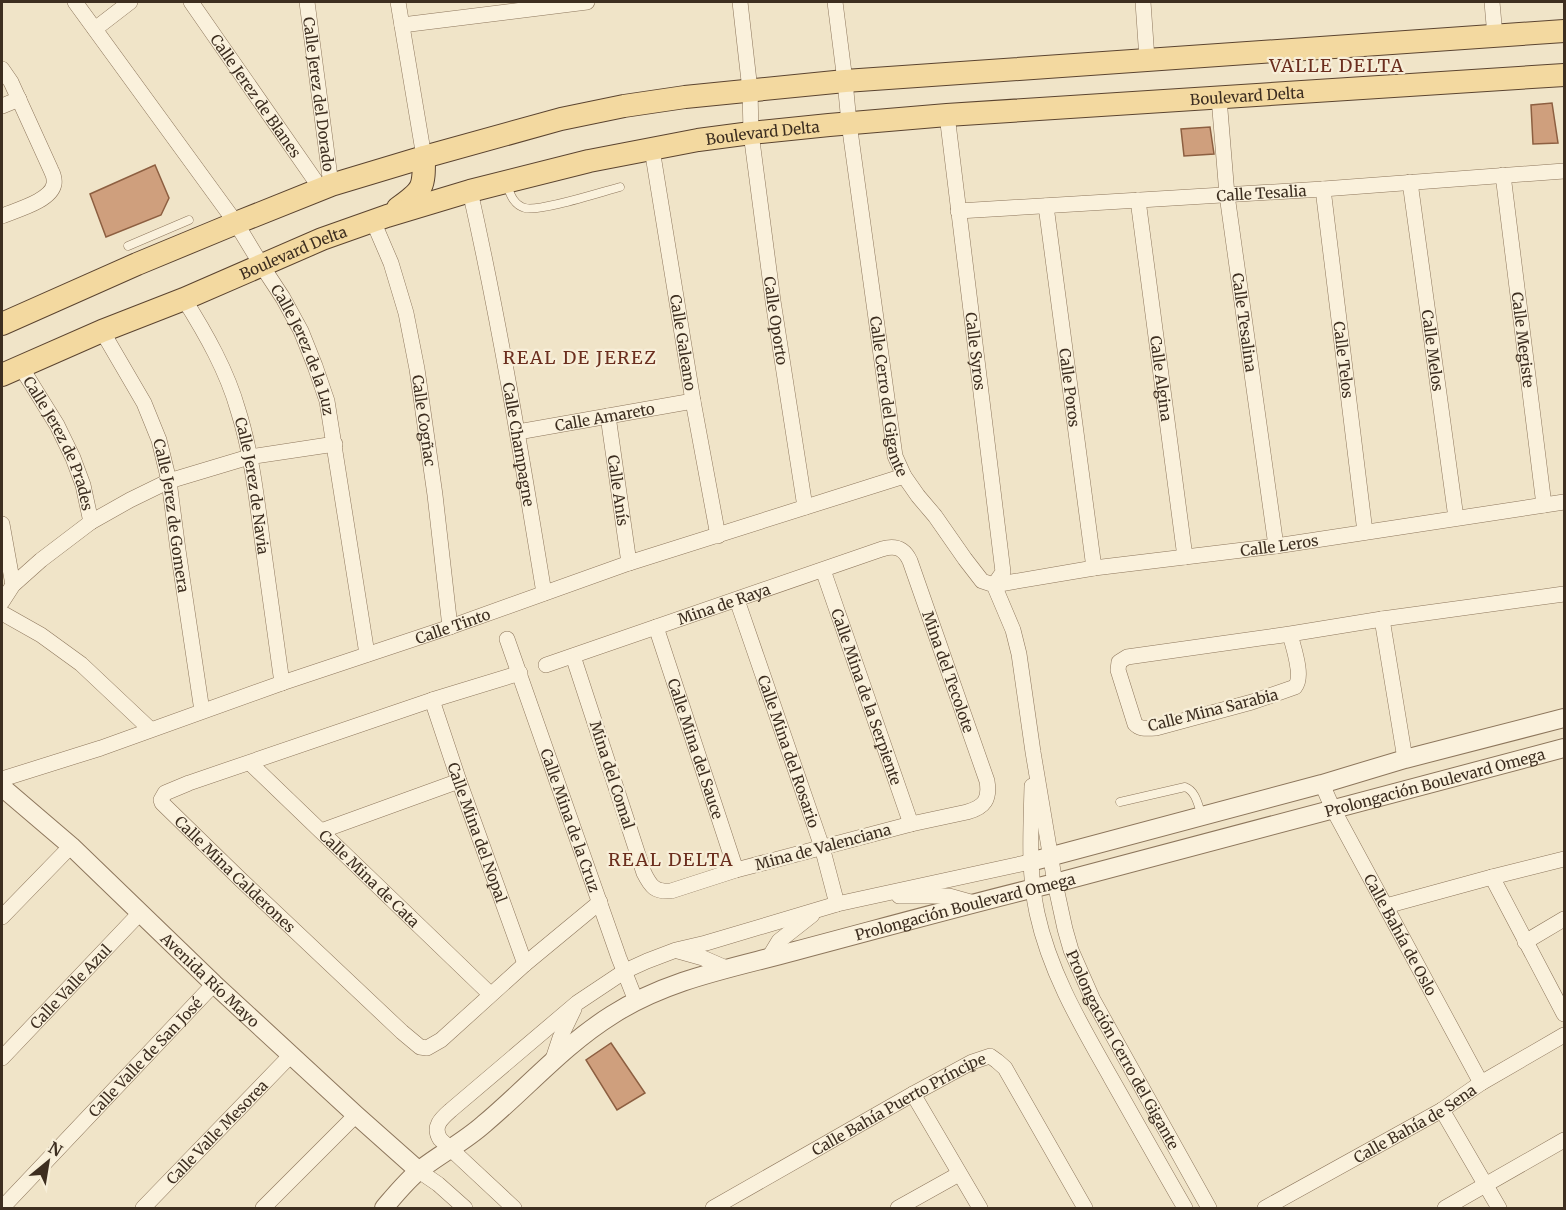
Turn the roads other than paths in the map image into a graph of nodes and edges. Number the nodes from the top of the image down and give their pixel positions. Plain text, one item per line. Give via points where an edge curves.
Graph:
1 (75, 2) edge
2 (130, 2) edge
3 (192, 2) edge
4 (308, 2) edge
5 (398, 2) edge
6 (587, 2) edge
7 (740, 2) edge
8 (835, 2) edge
9 (1143, 2) edge
10 (1492, 2) edge
11 (402, 25) junction
12 (95, 29) junction
13 (1564, 31) edge
14 (1495, 36) junction
15 (1148, 60) junction
16 (2, 69) edge
17 (1564, 75) edge
18 (845, 81) junction
19 (750, 90) junction
20 (1219, 98) junction
21 (19, 99) junction
22 (2, 106) edge
23 (947, 115) junction
24 (849, 123) junction
25 (751, 133) junction
26 (652, 148) junction
27 (424, 157) junction
28 (1564, 171) edge
29 (1503, 176) junction
30 (506, 182) junction
31 (1410, 182) junction
32 (326, 187) junction
33 (620, 187) dead end
34 (1323, 189) junction
35 (470, 191) junction
36 (1227, 195) junction
37 (1138, 200) junction
38 (1046, 206) junction
39 (958, 212) junction
40 (2, 216) edge
41 (380, 218) junction
42 (189, 220) dead end
43 (236, 223) junction
44 (128, 246) dead end
45 (155, 246) junction
46 (262, 266) junction
47 (184, 299) junction
48 (2, 324) edge
49 (102, 331) junction
50 (11, 371) edge
51 (693, 401) junction
52 (608, 416) junction
53 (518, 432) junction
54 (335, 444) junction
55 (249, 457) junction
56 (904, 476) junction
57 (169, 481) junction
58 (1564, 502) edge
59 (1544, 505) junction
60 (805, 507) junction
61 (1456, 518) junction
62 (91, 522) junction
63 (2, 524) edge
64 (1365, 532) junction
65 (718, 536) junction
66 (1276, 546) junction
67 (901, 549) joint
68 (1185, 557) junction
69 (629, 563) junction
70 (1094, 568) junction
71 (823, 570) junction
72 (13, 585) junction
73 (994, 585) junction
74 (544, 593) junction
75 (1564, 594) edge
76 (737, 600) junction
77 (2, 602) edge
78 (2, 613) edge
79 (1382, 619) junction
80 (450, 627) junction
81 (657, 627) junction
82 (1290, 634) junction
83 (507, 639) dead end
84 (367, 654) junction
85 (573, 656) junction
86 (546, 665) dead end
87 (520, 674) junction
88 (282, 683) junction
89 (432, 700) junction
90 (202, 711) junction
91 (1564, 718) edge
92 (150, 729) junction
93 (1564, 748) edge
94 (1033, 752) junction
95 (1405, 759) junction
96 (250, 763) junction
97 (2, 779) edge
98 (459, 782) junction
99 (1322, 784) junction
100 (2, 787) edge
101 (987, 799) joint
102 (1120, 802) dead end
103 (1333, 809) junction
104 (1202, 816) junction
105 (911, 824) junction
106 (321, 831) junction
107 (70, 846) junction
108 (822, 847) junction
109 (1051, 855) junction
110 (1564, 859) edge
111 (1030, 861) junction
112 (736, 870) junction
113 (1492, 877) junction
114 (1055, 883) junction
115 (1032, 888) junction
116 (657, 890) joint
117 (878, 894) junction
118 (600, 902) junction
119 (974, 903) junction
120 (837, 904) junction
121 (1386, 906) junction
122 (821, 909) junction
123 (139, 914) junction
124 (2, 917) edge
125 (1564, 919) edge
126 (1525, 942) junction
127 (676, 950) junction
128 (768, 958) junction
129 (525, 964) junction
130 (726, 968) junction
131 (625, 971) junction
132 (214, 984) junction
133 (490, 994) junction
134 (636, 1000) junction
135 (577, 1004) junction
136 (1564, 1014) edge
137 (1564, 1035) edge
138 (291, 1055) junction
139 (2, 1058) edge
140 (552, 1062) junction
141 (1481, 1083) junction
142 (913, 1094) junction
143 (1442, 1110) junction
144 (356, 1115) junction
145 (1564, 1140) edge
146 (445, 1144) junction
147 (419, 1171) junction
148 (959, 1174) junction
149 (1485, 1185) junction
150 (2, 1208) edge
151 (143, 1209) edge
152 (263, 1209) edge
153 (384, 1209) edge
154 (465, 1209) edge
155 (514, 1209) edge
156 (713, 1209) edge
157 (898, 1209) edge
158 (980, 1209) edge
159 (1085, 1209) edge
160 (1185, 1209) edge
161 (1209, 1209) edge
162 (1265, 1209) edge
163 (1445, 1209) edge
164 (1499, 1209) edge

1 - 12 street, Calle Jerez de la Luz
2 - 12 street
3 - 32 street, Calle Jerez de Blanes
4 - 32 street, Calle Jerez del Dorado
5 - 11 street
6 - 11 street
7 - 19 street, Calle Oporto
8 - 18 street, Calle Cerro del Gigante
9 - 15 street
10 - 14 street
11 - 27 street
12 - 43 street, Calle Jerez de la Luz
13 - 14 main road
14 - 15 main road
15 - 18 main road
16 - 21 street
17 - 20 main road, Boulevard Delta
18 - 19 main road
18 - 24 street, Calle Cerro del Gigante
19 - 25 street, Calle Oporto
19 - 27 main road via 624,106
20 - 23 main road, Boulevard Delta
20 - 36 street, Calle Tesalina
21 - 22 street
21 - 40 street via 54,185 43,198
23 - 24 main road, Boulevard Delta
23 - 39 street, Calle Syros
24 - 25 main road, Boulevard Delta
24 - 56 street, Calle Cerro del Gigante via 895,456
25 - 26 main road, Boulevard Delta
25 - 60 street, Calle Oporto via 772,301
26 - 30 main road, Boulevard Delta
26 - 51 street, Calle Galeano
27 - 32 main road
27 - 41 main road via 421,188
28 - 29 street, Calle Tesalia
29 - 31 street, Calle Tesalia
29 - 59 street, Calle Megiste
30 - 33 lane via 514,201 523,208 538,209
30 - 35 main road, Boulevard Delta
31 - 34 street, Calle Tesalia
31 - 61 street, Calle Melos
32 - 43 main road
34 - 36 street, Calle Tesalia
34 - 64 street, Calle Telos
35 - 41 main road, Boulevard Delta
35 - 53 street, Calle Champagne
36 - 37 street, Calle Tesalia
36 - 66 street, Calle Tesalina
37 - 38 street, Calle Tesalia
37 - 68 street, Calle Algina
38 - 39 street, Calle Tesalia
38 - 70 street, Calle Poros
39 - 73 street, Calle Syros via 1003,572
41 - 46 main road, Boulevard Delta
41 - 80 street, Calle Cogñac via 417,369
42 - 45 lane
43 - 45 main road
43 - 46 street, Calle Jerez de la Luz
44 - 45 lane
45 - 48 main road
46 - 47 main road, Boulevard Delta
46 - 54 street, Calle Jerez de la Luz via 301,331 327,401
47 - 49 main road, Boulevard Delta
47 - 55 street, Calle Jerez de Navia via 224,372
49 - 50 main road, Boulevard Delta
49 - 57 street, Calle Jerez de Gomera via 144,403
50 - 62 street, Calle Jerez de Prades via 57,425 83,485
51 - 52 street, Calle Amareto
51 - 65 street, Calle Galeano
52 - 53 street, Calle Amareto
52 - 69 street, Calle Anís
53 - 74 street, Calle Champagne
54 - 55 street
54 - 84 street, Calle Jerez de la Luz
55 - 57 street
55 - 88 street, Calle Jerez de Navia
56 - 60 street, Calle Tinto
56 - 73 street, Calle Cerro del Gigante via 982,581
57 - 62 street
57 - 90 street, Calle Jerez de Gomera
58 - 59 street, Calle Leros
59 - 61 street, Calle Leros
60 - 65 street, Calle Tinto
61 - 64 street, Calle Leros
62 - 72 street
63 - 72 street
64 - 66 street, Calle Leros
65 - 69 street, Calle Tinto
66 - 68 street, Calle Leros
67 - 71 street, Mina de Raya via 889,547
67 - 101 street, Mina del Tecolote via 910,561 987,781
68 - 70 street, Calle Leros
69 - 74 street, Calle Tinto
70 - 73 street, Calle Leros
71 - 76 street, Mina de Raya
71 - 105 street, Calle Mina de la Serpiente
72 - 77 street
73 - 94 street, Calle Cerro del Gigante via 1019,654
74 - 80 street, Calle Tinto
75 - 79 street, Calle Mina Sarabia
76 - 81 street, Mina de Raya
76 - 108 street, Calle Mina del Rosario
78 - 92 street via 81,664
79 - 82 street, Calle Mina Sarabia
79 - 95 street
80 - 84 street, Calle Tinto
81 - 85 street, Mina de Raya
81 - 112 street, Calle Mina del Sauce
82 - 82 street, Calle Mina Sarabia via 1132,655 1121,660 1118,670 1135,724 1156,728 1295,687 1299,674
83 - 87 street, Calle Mina de la Cruz
84 - 88 street, Calle Tinto
85 - 86 street, Mina de Raya
85 - 116 street, Mina del Comal via 644,873
87 - 89 street, Calle Mina Calderones
87 - 118 street, Calle Mina de la Cruz
88 - 90 street, Calle Tinto
89 - 96 street, Calle Mina Calderones
89 - 98 street, Calle Mina del Nopal
90 - 92 street, Calle Tinto
91 - 95 street, Prolongación Boulevard Omega
92 - 97 street, Calle Tinto
93 - 103 street, Prolongación Boulevard Omega
94 - 109 street, Calle Cerro del Gigante
94 - 111 street, Calle Cerro del Gigante
95 - 99 street, Prolongación Boulevard Omega
96 - 106 street, Calle Mina de Cata
96 - 133 street, Calle Mina Calderones via 165,793 162,803 420,1047 427,1048 441,1040
98 - 106 street
98 - 129 street, Calle Mina del Nopal
99 - 103 street, Calle Bahía de Oslo
99 - 104 street, Prolongación Boulevard Omega
100 - 107 street, Avenida Río Mayo
101 - 105 street, Mina de Valenciana via 975,809
102 - 104 lane via 1185,787 1194,794
103 - 114 street, Prolongación Boulevard Omega
103 - 121 street, Calle Bahía de Oslo
104 - 109 street, Prolongación Boulevard Omega
105 - 108 street, Mina de Valenciana
106 - 133 street, Calle Mina de Cata
107 - 123 street, Avenida Río Mayo
107 - 124 street
108 - 112 street, Mina de Valenciana
108 - 120 street, Calle Mina del Rosario
109 - 111 street, Prolongación Boulevard Omega
109 - 114 street, Calle Cerro del Gigante
110 - 113 street
111 - 115 street, Calle Cerro del Gigante
111 - 117 street, Prolongación Boulevard Omega
112 - 116 street, Mina de Valenciana via 671,891
113 - 121 street
113 - 126 street
114 - 115 street, Prolongación Boulevard Omega
114 - 161 street, Prolongación Cerro del Gigante via 1071,950 1093,1000
115 - 119 street, Prolongación Boulevard Omega
115 - 160 street, Prolongación Cerro del Gigante via 1043,938 1058,980
117 - 119 street via 949,896
117 - 120 street, Prolongación Boulevard Omega
118 - 129 street, Calle Mina Calderones
118 - 131 street, Calle Mina de la Cruz
119 - 128 street, Prolongación Boulevard Omega
120 - 122 street, Prolongación Boulevard Omega
121 - 141 street, Calle Bahía de Oslo
122 - 127 street, Prolongación Boulevard Omega
122 - 128 street via 787,934
123 - 132 street, Avenida Río Mayo
123 - 139 street, Calle Valle Azul
125 - 126 street
126 - 136 street
127 - 130 street
127 - 131 street, Prolongación Boulevard Omega
128 - 130 street, Prolongación Boulevard Omega
129 - 133 street, Calle Mina Calderones
130 - 134 street, Prolongación Boulevard Omega
131 - 134 street, Calle Mina de la Cruz
131 - 135 street, Prolongación Boulevard Omega
132 - 138 street, Avenida Río Mayo
132 - 150 street, Calle Valle de San José
134 - 140 street, Prolongación Boulevard Omega
135 - 140 street
135 - 146 street, Prolongación Boulevard Omega via 441,1119 436,1130
137 - 141 street, Calle Bahía de Sena
138 - 144 street, Avenida Río Mayo
138 - 151 street, Calle Valle Mesorea
140 - 146 street, Prolongación Boulevard Omega via 485,1124
141 - 143 street, Calle Bahía de Sena
142 - 148 street
142 - 156 street, Calle Bahía Puerto Príncipe
142 - 159 street, Calle Bahía Puerto Príncipe via 981,1058 990,1056 998,1060
143 - 149 street
143 - 162 street, Calle Bahía de Sena
144 - 147 street, Avenida Río Mayo
144 - 152 street
145 - 149 street
146 - 147 street, Prolongación Boulevard Omega
146 - 155 street
147 - 153 street, Prolongación Boulevard Omega
147 - 154 street
148 - 157 street
148 - 158 street
149 - 163 street
149 - 164 street

